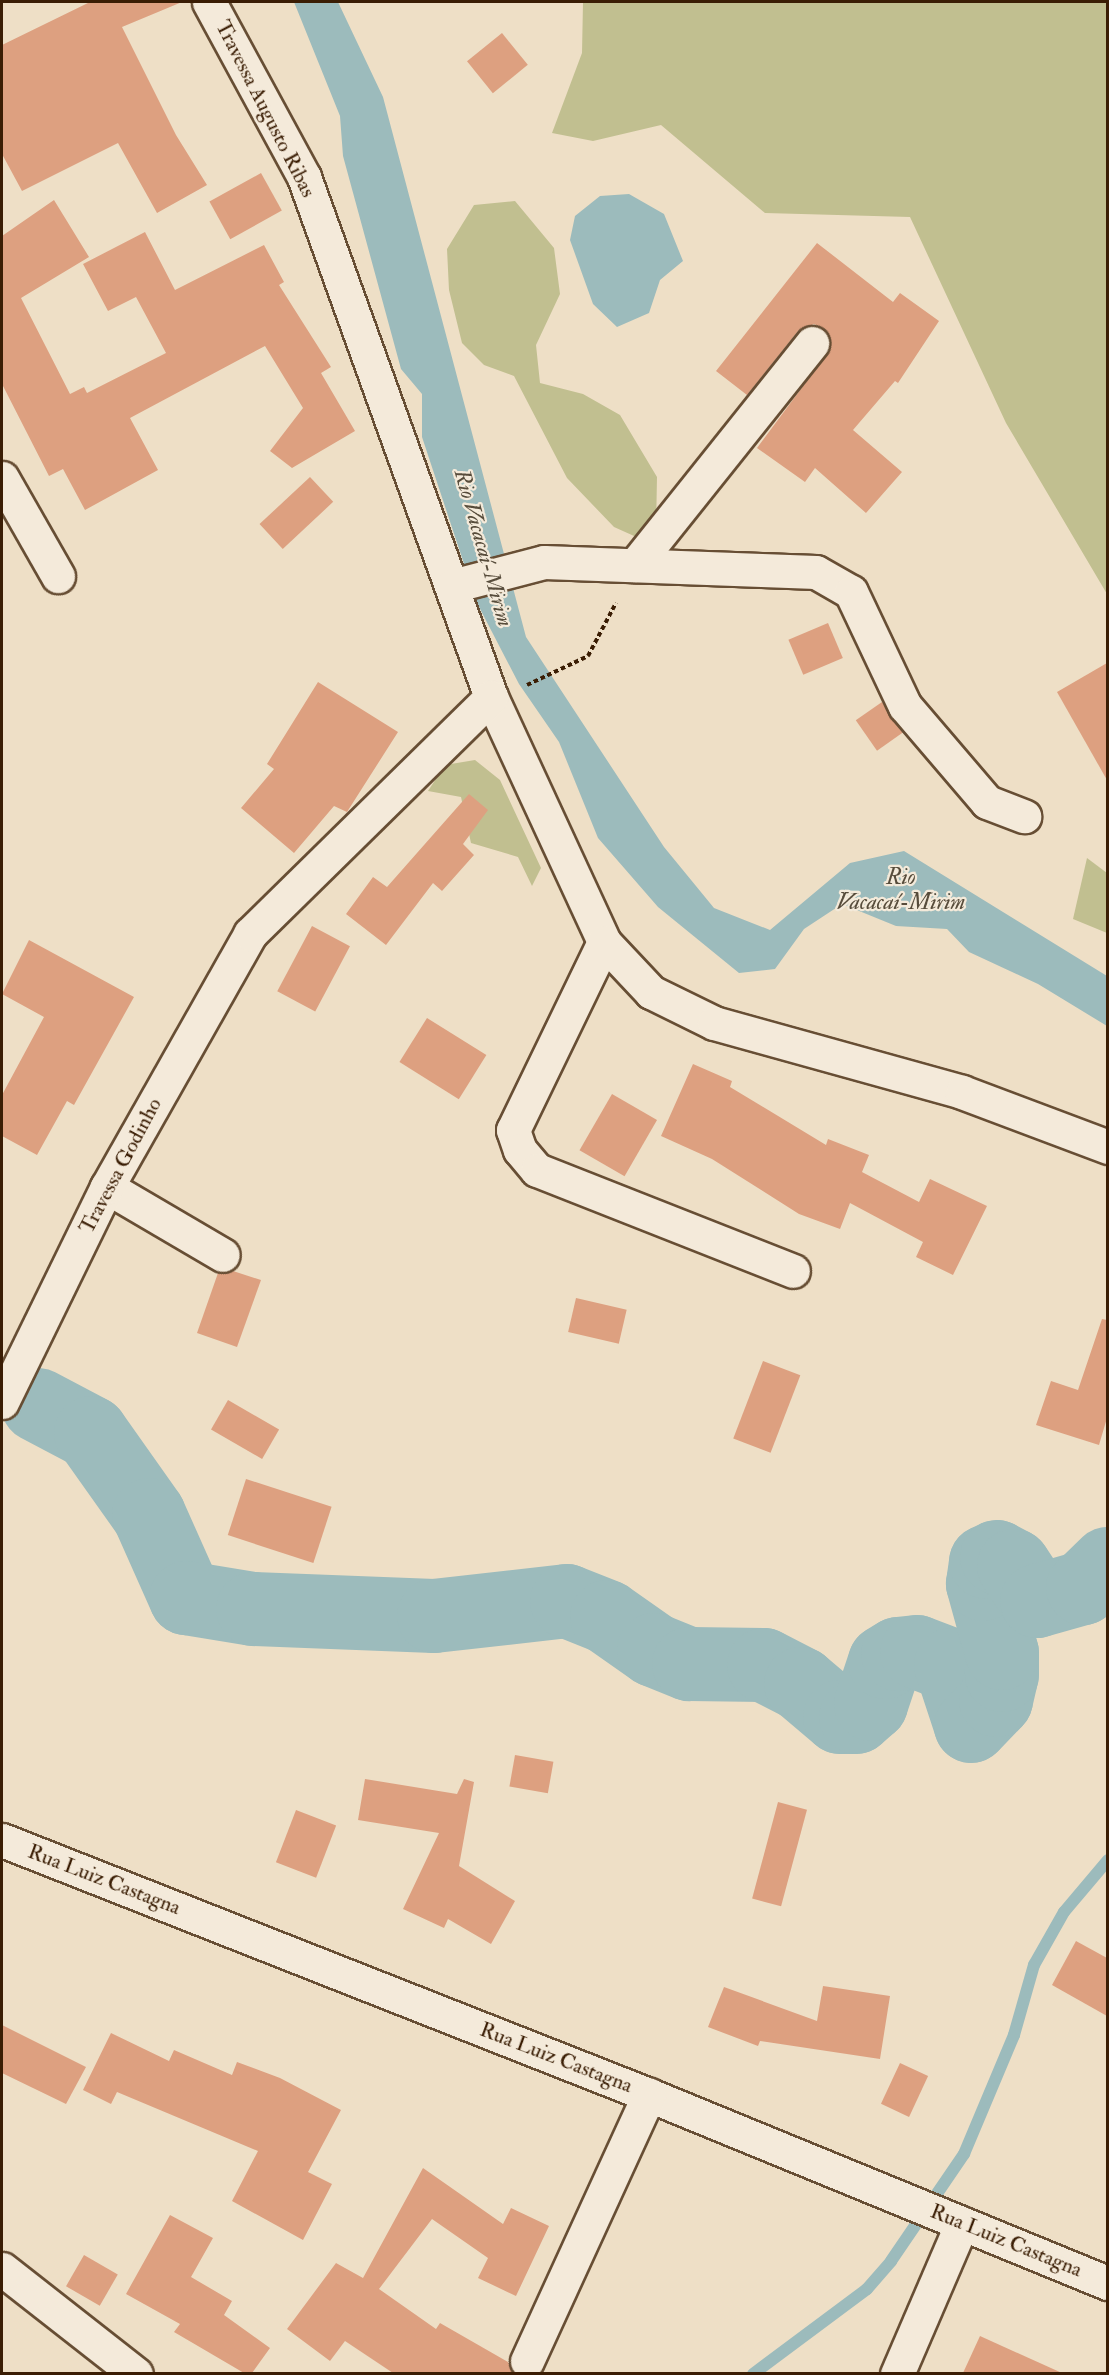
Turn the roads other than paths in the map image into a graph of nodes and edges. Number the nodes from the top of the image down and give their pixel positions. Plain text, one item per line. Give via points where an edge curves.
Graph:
1 (209, 2) edge
2 (812, 343) dead end
3 (2, 478) edge
4 (636, 565) junction
5 (58, 576) dead end
6 (452, 586) junction
7 (504, 693) junction
8 (1024, 816) dead end
9 (604, 942) junction
10 (1107, 1147) edge
11 (107, 1187) junction
12 (224, 1256) dead end
13 (793, 1271) dead end
14 (2, 1402) edge
15 (2, 1840) edge
16 (649, 2095) junction
17 (962, 2223) junction
18 (2, 2270) edge
19 (1107, 2283) edge
20 (527, 2361) dead end
21 (136, 2373) edge
22 (897, 2373) edge

1 - 6 street, Travessa Augusto Ribas via 304,177
2 - 4 street
3 - 5 street
4 - 6 street via 544,562
4 - 8 street via 816,572 851,592 905,706 987,802
6 - 7 street, Travessa Augusto Ribas
7 - 9 street, Travessa Augusto Ribas
7 - 11 street, Travessa Godinho via 250,934
9 - 10 street, Travessa Augusto Ribas via 651,992 714,1023 962,1092
9 - 13 street via 513,1130 519,1150 537,1170
11 - 12 street
11 - 14 street, Travessa Godinho
15 - 16 street, Rua Luiz Castagna
16 - 17 street, Rua Luiz Castagna
16 - 20 street
17 - 19 street, Rua Luiz Castagna
17 - 22 street
18 - 21 street

